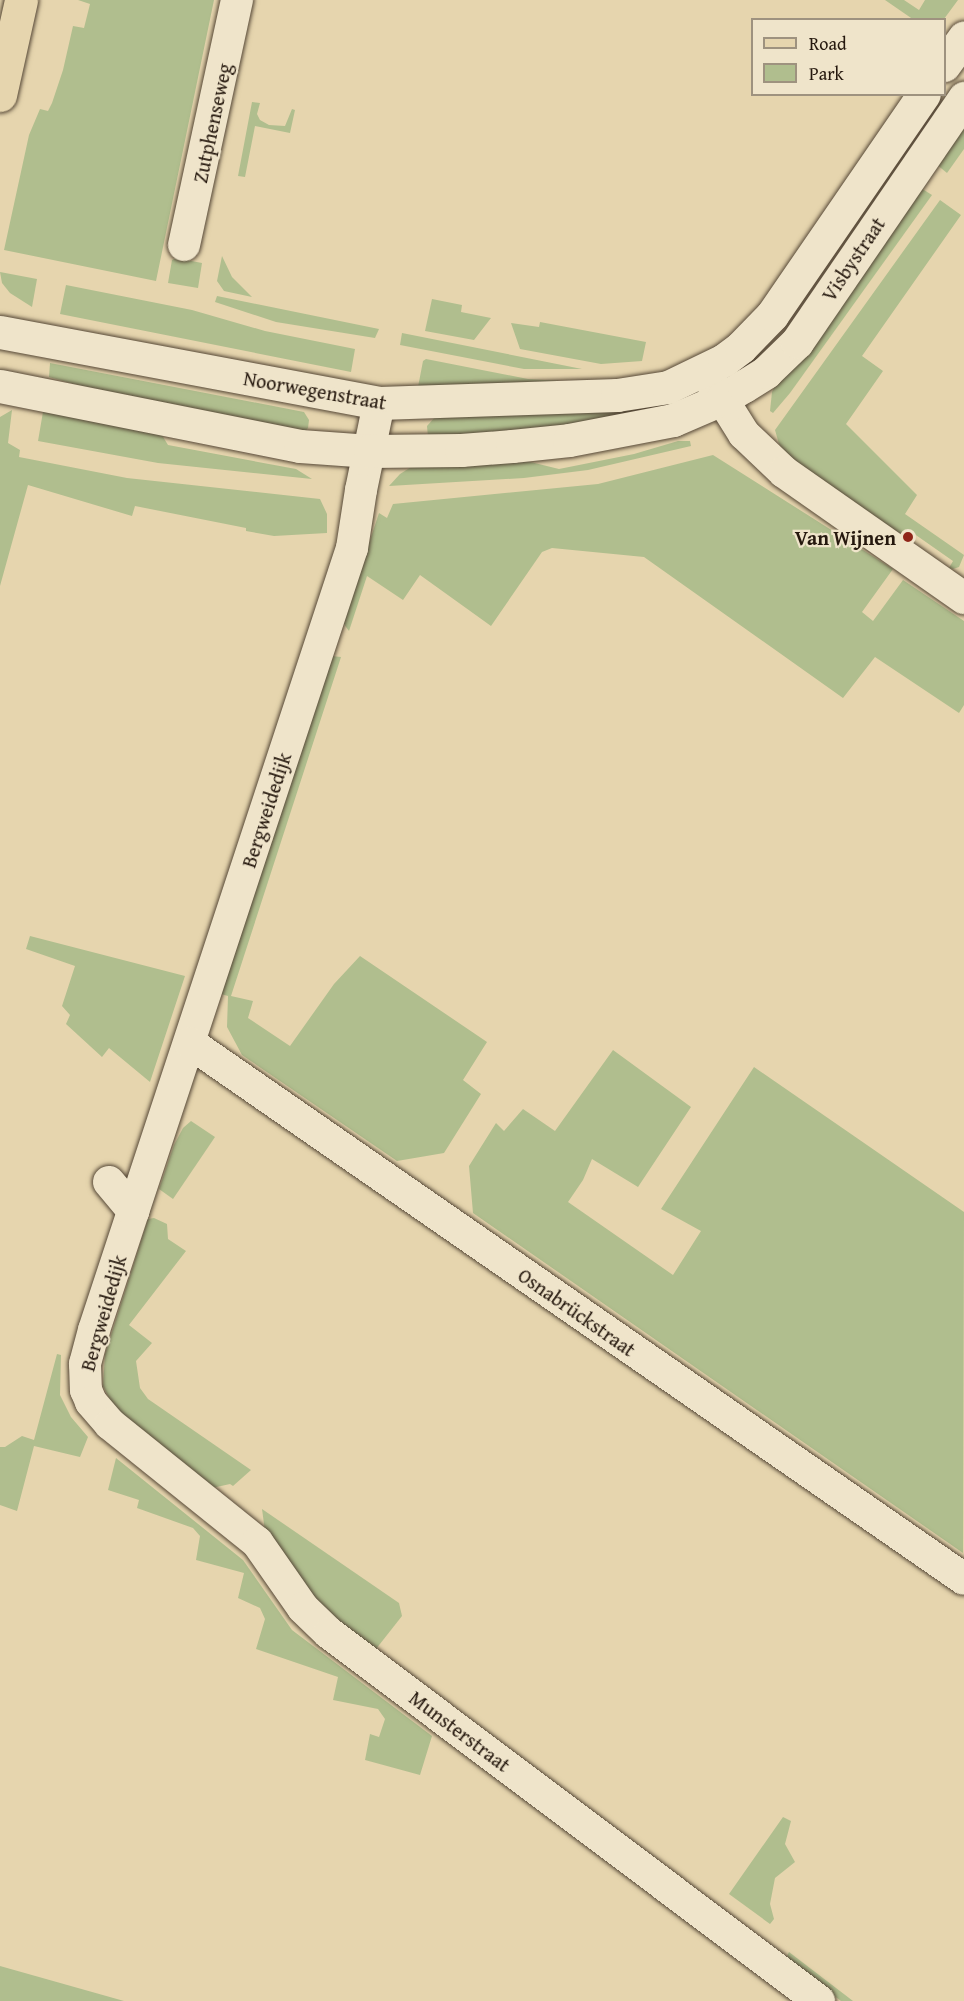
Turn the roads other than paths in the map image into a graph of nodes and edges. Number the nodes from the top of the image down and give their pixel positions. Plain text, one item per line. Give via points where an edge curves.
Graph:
1 (21, 0) edge
2 (237, 0) edge
3 (964, 37) edge
4 (946, 64) edge
5 (0, 95) edge
6 (923, 96) edge
7 (964, 98) edge
8 (184, 245) dead end
9 (0, 332) edge
10 (705, 371) junction
11 (0, 386) edge
12 (722, 399) junction
13 (379, 404) junction
14 (370, 451) junction
15 (964, 598) edge
16 (190, 1043) junction
17 (109, 1182) dead end
18 (133, 1211) junction
19 (125, 1437) joint
20 (964, 1579) edge
21 (819, 2001) edge

1 - 5 main road
2 - 8 street, Zutphenseweg
3 - 4 street
6 - 10 street, Visbystraat via 772,315 741,347
7 - 12 street, Visbystraat via 797,342 766,372
9 - 13 street, Noorwegenstraat
10 - 12 street
10 - 13 street, Noorwegenstraat via 668,387 616,395
11 - 14 street via 300,446
12 - 14 street via 673,420 569,440 461,450
12 - 15 street via 744,434 784,472
13 - 14 street, Bergweidedijk
14 - 16 street, Bergweidedijk via 352,548
16 - 18 street, Bergweidedijk
16 - 20 street, Osnabrückstraat
17 - 18 street
18 - 19 street, Bergweidedijk via 94,1330 84,1379 94,1407
19 - 21 street, Munsterstraat via 257,1542 303,1608 328,1632

